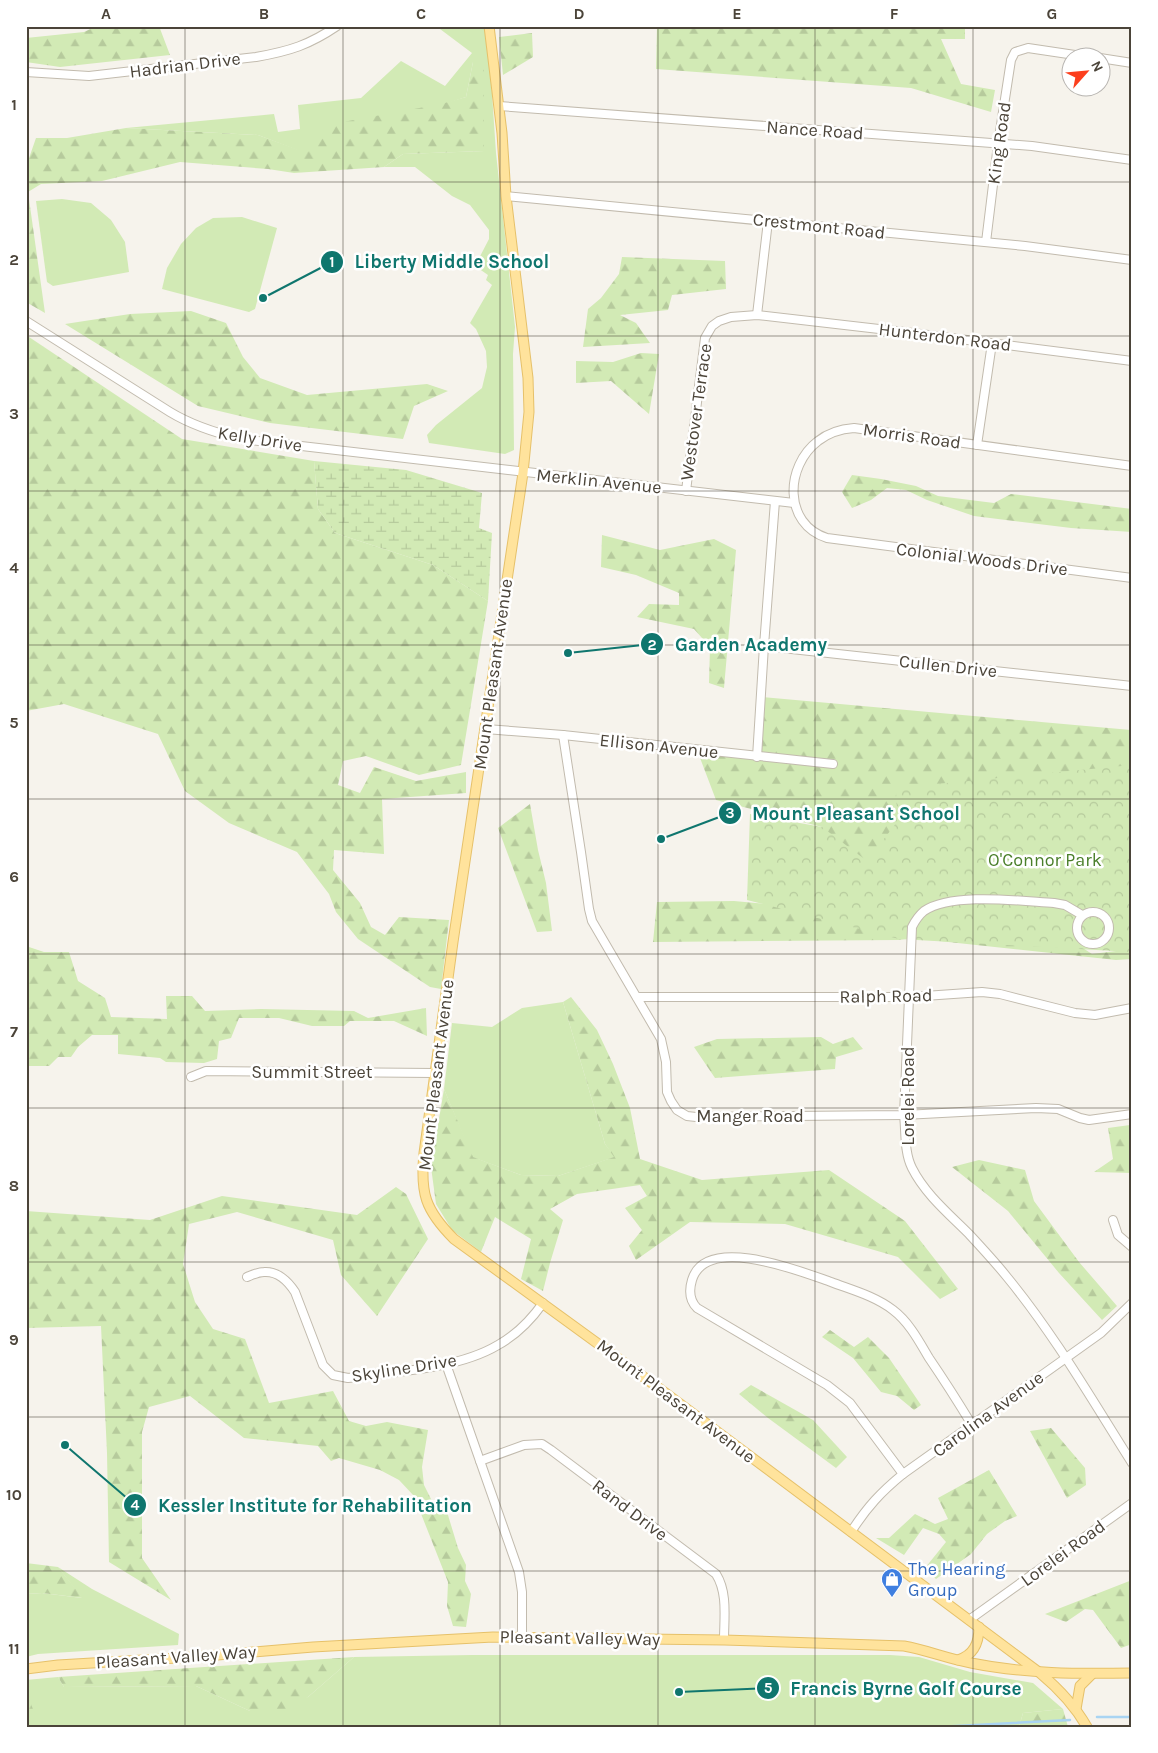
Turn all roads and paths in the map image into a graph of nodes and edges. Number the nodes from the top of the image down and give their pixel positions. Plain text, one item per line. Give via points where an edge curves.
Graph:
1 (337, 26) edge
2 (489, 26) edge
3 (1060, 53) edge
4 (1110, 60) edge
5 (1132, 63) edge
6 (26, 72) edge
7 (498, 106) junction
8 (998, 144) junction
9 (1132, 160) edge
10 (506, 196) junction
11 (768, 221) junction
12 (986, 242) junction
13 (1132, 260) edge
14 (757, 316) junction
15 (26, 321) edge
16 (992, 343) junction
17 (1132, 360) edge
18 (977, 445) junction
19 (1132, 466) edge
20 (523, 473) junction
21 (686, 491) junction
22 (775, 501) junction
23 (794, 503) junction
24 (1132, 578) edge
25 (764, 646) junction
26 (1132, 686) edge
27 (486, 729) junction
28 (563, 735) junction
29 (757, 757) junction
30 (833, 764) dead end
31 (1082, 915) junction
32 (637, 997) junction
33 (910, 997) junction
34 (1132, 1008) edge
35 (435, 1073) junction
36 (191, 1077) dead end
37 (1132, 1114) edge
38 (904, 1115) junction
39 (1113, 1220) dead end
40 (1132, 1247) edge
41 (247, 1277) dead end
42 (544, 1303) junction
43 (1132, 1303) edge
44 (1065, 1359) junction
45 (446, 1364) junction
46 (972, 1425) junction
47 (480, 1461) junction
48 (1132, 1463) edge
49 (904, 1474) junction
50 (1132, 1503) edge
51 (851, 1532) junction
52 (969, 1620) junction
53 (980, 1627) junction
54 (522, 1636) junction
55 (724, 1640) junction
56 (957, 1660) junction
57 (26, 1669) edge
58 (1040, 1673) junction
59 (1132, 1673) edge
60 (1092, 1674) junction
61 (1076, 1709) junction
62 (1087, 1727) edge

1 - 6 street, Hadrian Drive via 299,47 256,57 89,76
2 - 7 main road, Mount Pleasant Avenue
3 - 8 street, King Road via 1037,49 1015,52
4 - 5 street
7 - 8 street, Nance Road
7 - 10 main road, Mount Pleasant Avenue
8 - 9 street, Nance Road
8 - 12 street, King Road
10 - 11 street, Crestmont Road
10 - 20 main road, Mount Pleasant Avenue via 528,378 529,412
11 - 12 street, Crestmont Road
11 - 14 street
12 - 13 street, Crestmont Road
14 - 16 street, Hunterdon Road
14 - 21 street, Westover Terrace via 719,321 705,338
15 - 20 street, Kelly Drive via 170,412 215,433 241,439
16 - 17 street, Hunterdon Road
16 - 18 street
18 - 19 street, Morris Road
18 - 23 street, Morris Road via 860,428 834,432 818,441 801,461 795,479
20 - 21 street, Merklin Avenue
20 - 27 main road, Mount Pleasant Avenue
21 - 22 street, Merklin Avenue
22 - 23 street, Merklin Avenue
22 - 25 street
23 - 24 street, Colonial Woods Drive via 807,527 832,539
25 - 26 street, Cullen Drive
25 - 29 street
27 - 28 street, Ellison Avenue
27 - 35 main road, Mount Pleasant Avenue
28 - 29 street, Ellison Avenue
28 - 32 street, Manger Road via 588,909
29 - 30 street, Ellison Avenue
31 - 31 street via 1076,928 1079,937 1091,944 1104,939 1109,926 1105,917 1096,912
31 - 33 street, Lorelei Road via 1054,903 971,898 925,910 912,926
32 - 33 street, Ralph Road
32 - 38 street, Manger Road via 661,1039 667,1092 677,1110 686,1116
33 - 34 street, Ralph Road via 982,992 1095,1015
33 - 38 street, Lorelei Road
35 - 36 street, Summit Street via 206,1070
35 - 42 main road, Mount Pleasant Avenue via 422,1172 430,1209 454,1239
37 - 38 street, Manger Road via 1089,1120 1058,1110 1036,1108
38 - 44 street, Lorelei Road via 911,1167 919,1180 1008,1278
39 - 40 street via 1118,1235
41 - 45 street, Skyline Drive via 264,1272 288,1282 295,1292 318,1357 333,1375 348,1378
42 - 45 street, Skyline Drive via 521,1329 498,1346
42 - 51 main road, Mount Pleasant Avenue
43 - 44 street, Carolina Avenue
44 - 46 street, Carolina Avenue
44 - 48 street, Lorelei Road
45 - 47 street
46 - 49 street, Carolina Avenue
46 - 49 street via 909,1326 883,1303 774,1262 727,1258 710,1261 696,1272 690,1295 694,1305 827,1385 850,1403
47 - 54 street via 519,1572
47 - 55 street, Rand Drive via 524,1445 542,1444 551,1450 716,1574 724,1596
49 - 51 street, Carolina Avenue via 872,1501
50 - 52 street, Lorelei Road
51 - 52 main road, Mount Pleasant Avenue
52 - 53 main road, Mount Pleasant Avenue
53 - 56 main road via 973,1651
53 - 58 main road, Mount Pleasant Avenue
54 - 55 main road, Pleasant Valley Way
54 - 57 main road, Pleasant Valley Way via 313,1647
55 - 56 main road, Pleasant Valley Way via 904,1646
56 - 58 main road, Pleasant Valley Way
58 - 60 main road, Pleasant Valley Way
58 - 61 main road, Mount Pleasant Avenue
59 - 60 main road, Pleasant Valley Way
60 - 61 main road via 1080,1686
61 - 62 main road, Mount Pleasant Avenue

